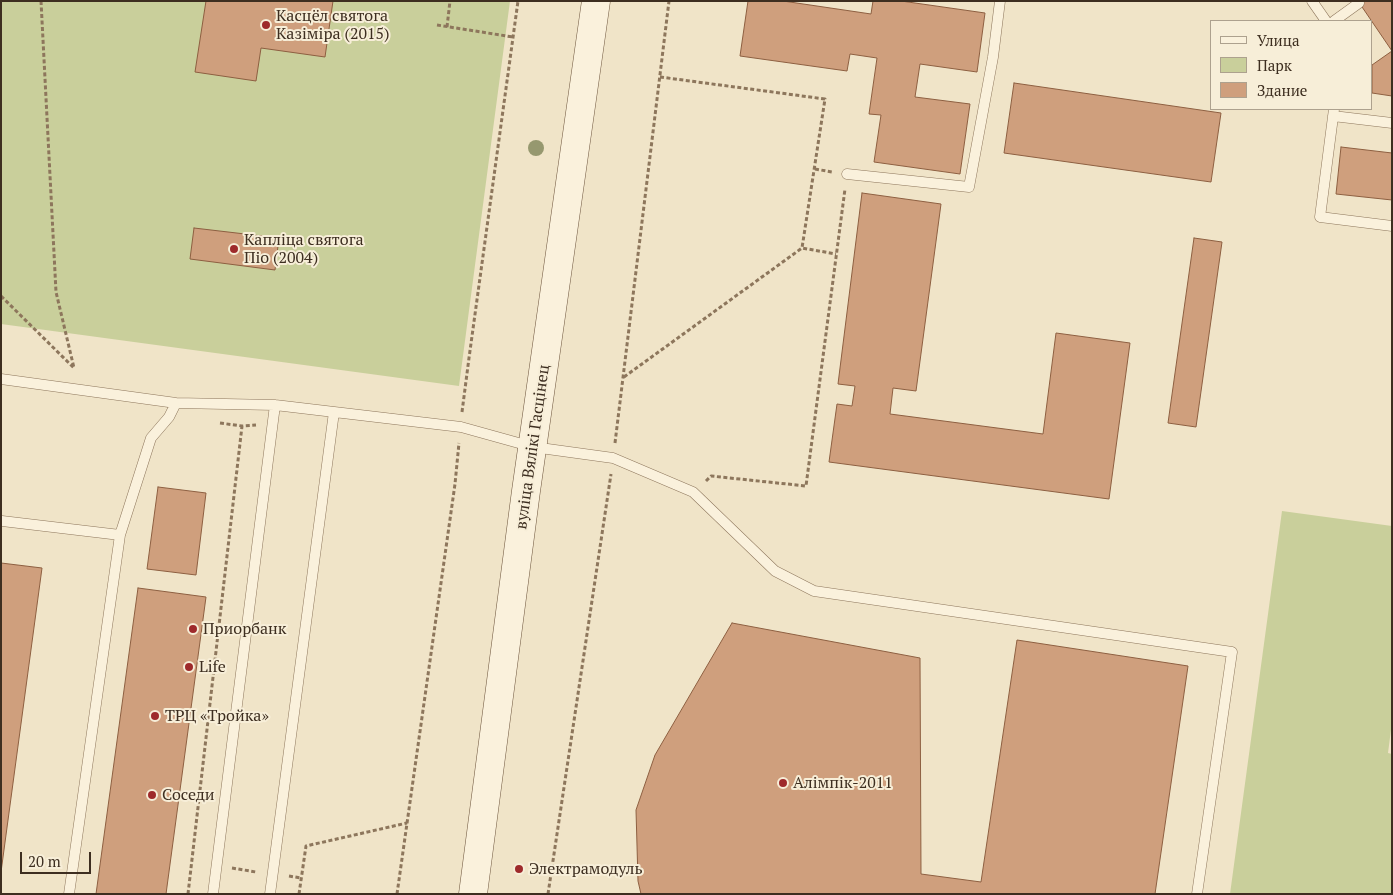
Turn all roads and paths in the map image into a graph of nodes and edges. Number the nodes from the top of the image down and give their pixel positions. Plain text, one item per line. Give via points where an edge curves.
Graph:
1 (41, 1) edge
2 (450, 1) edge
3 (518, 1) edge
4 (596, 1) edge
5 (1000, 1) edge
6 (1312, 1) edge
7 (1359, 3) dead end
8 (1345, 17) edge
9 (1325, 20) edge
10 (436, 26) dead end
11 (447, 27) junction
12 (514, 37) junction
13 (660, 77) dead end
14 (1333, 112) edge
15 (1392, 123) edge
16 (815, 169) junction
17 (847, 174) junction
18 (1392, 226) edge
19 (802, 248) junction
20 (836, 254) junction
21 (1, 296) edge
22 (624, 377) dead end
23 (1, 379) edge
24 (176, 403) junction
25 (275, 405) junction
26 (334, 412) junction
27 (242, 426) dead end
28 (461, 426) junction
29 (533, 447) junction
30 (693, 492) junction
31 (2, 521) edge
32 (120, 535) junction
33 (407, 823) junction
34 (216, 866) junction
35 (272, 874) junction
36 (301, 878) junction
37 (69, 894) edge
38 (188, 894) edge
39 (213, 894) edge
40 (270, 894) edge
41 (298, 894) edge
42 (397, 894) edge
43 (473, 894) edge
44 (1197, 894) edge

1 - 21 path via 56,292 74,368
2 - 11 path
3 - 12 path
4 - 29 main road, вуліца Вялікі Гасцінец
5 - 17 lane via 969,187
6 - 9 lane
7 - 8 lane
10 - 11 path
11 - 12 path
12 - 28 path
13 - 16 path via 825,99
14 - 15 lane
14 - 18 lane via 1320,217
16 - 17 path
16 - 19 path
17 - 20 path
19 - 20 path
19 - 22 path
20 - 30 path via 806,486 711,476
23 - 24 lane
24 - 25 lane
24 - 32 lane via 169,417 150,438
25 - 26 lane
25 - 34 lane
26 - 28 lane
26 - 35 lane
27 - 38 path
28 - 29 lane
28 - 33 path
29 - 30 lane via 613,458
29 - 43 main road, вуліца Вялікі Гасцінец
30 - 44 lane via 775,571 814,591 1232,652
31 - 32 lane
32 - 37 lane
33 - 36 path via 306,846
33 - 42 path
34 - 35 path
34 - 39 lane
35 - 36 path
35 - 40 lane
36 - 41 path

